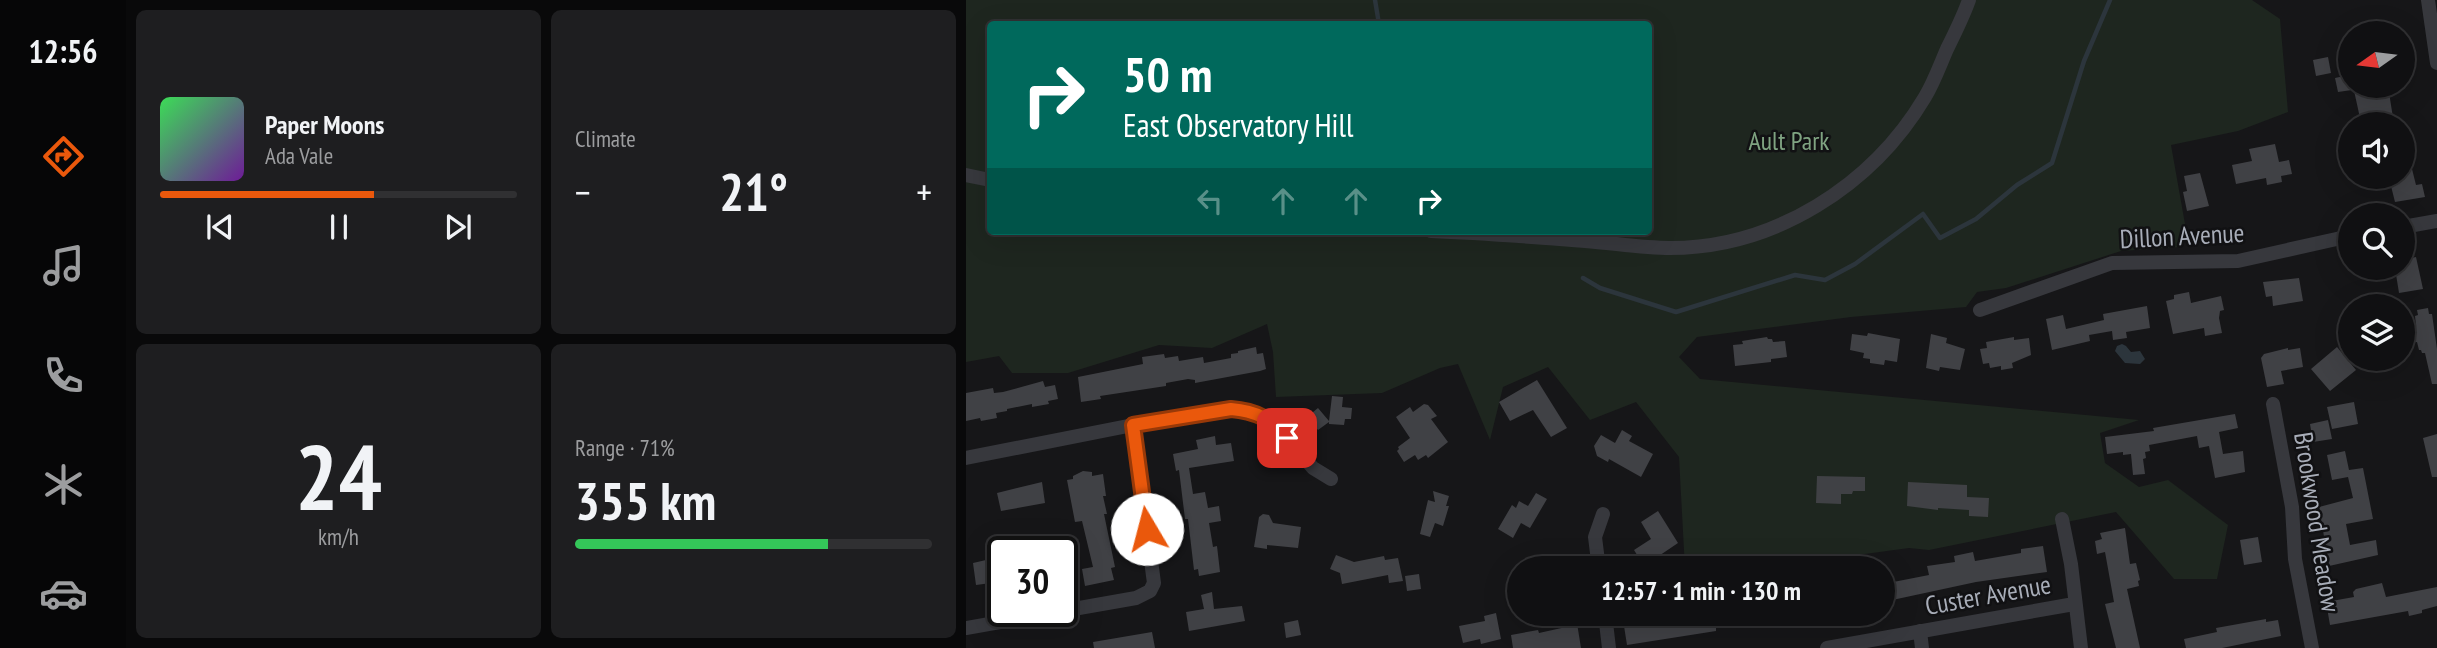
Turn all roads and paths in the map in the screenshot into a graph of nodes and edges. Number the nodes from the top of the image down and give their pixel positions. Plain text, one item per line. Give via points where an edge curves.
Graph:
1 (1969, 0) edge
2 (2428, 0) edge
3 (2434, 25) edge
4 (2437, 62) edge
5 (966, 176) edge
6 (987, 180) edge
7 (2437, 221) edge
8 (2415, 225) edge
9 (1512, 235) edge
10 (2338, 239) edge
11 (1980, 310) dead end
12 (2273, 404) dead end
13 (1133, 425) junction
14 (966, 458) edge
15 (1331, 479) dead end
16 (1603, 514) dead end
17 (2062, 519) dead end
18 (1597, 556) edge
19 (2074, 604) junction
20 (1606, 626) edge
21 (966, 628) edge
22 (1920, 631) junction
23 (1609, 648) edge
24 (1827, 648) edge
25 (1922, 648) edge
26 (2081, 648) edge
27 (2312, 648) edge

1 - 9 street via 1926,95 1901,131 1864,170 1798,217 1770,230 1719,243 1671,248
2 - 3 street
3 - 4 street
5 - 6 street
7 - 8 street
10 - 11 street, Dillon Avenue via 2238,261 2112,263
12 - 27 street, Brookwood Meadow
13 - 14 street
13 - 15 street via 1245,410 1274,423 1313,468
13 - 21 street via 1154,583 1150,591 1136,598
16 - 18 street via 1595,537
17 - 19 street
19 - 22 street, Custer Avenue
19 - 26 street
20 - 23 street
22 - 24 street, Custer Avenue
22 - 25 street

